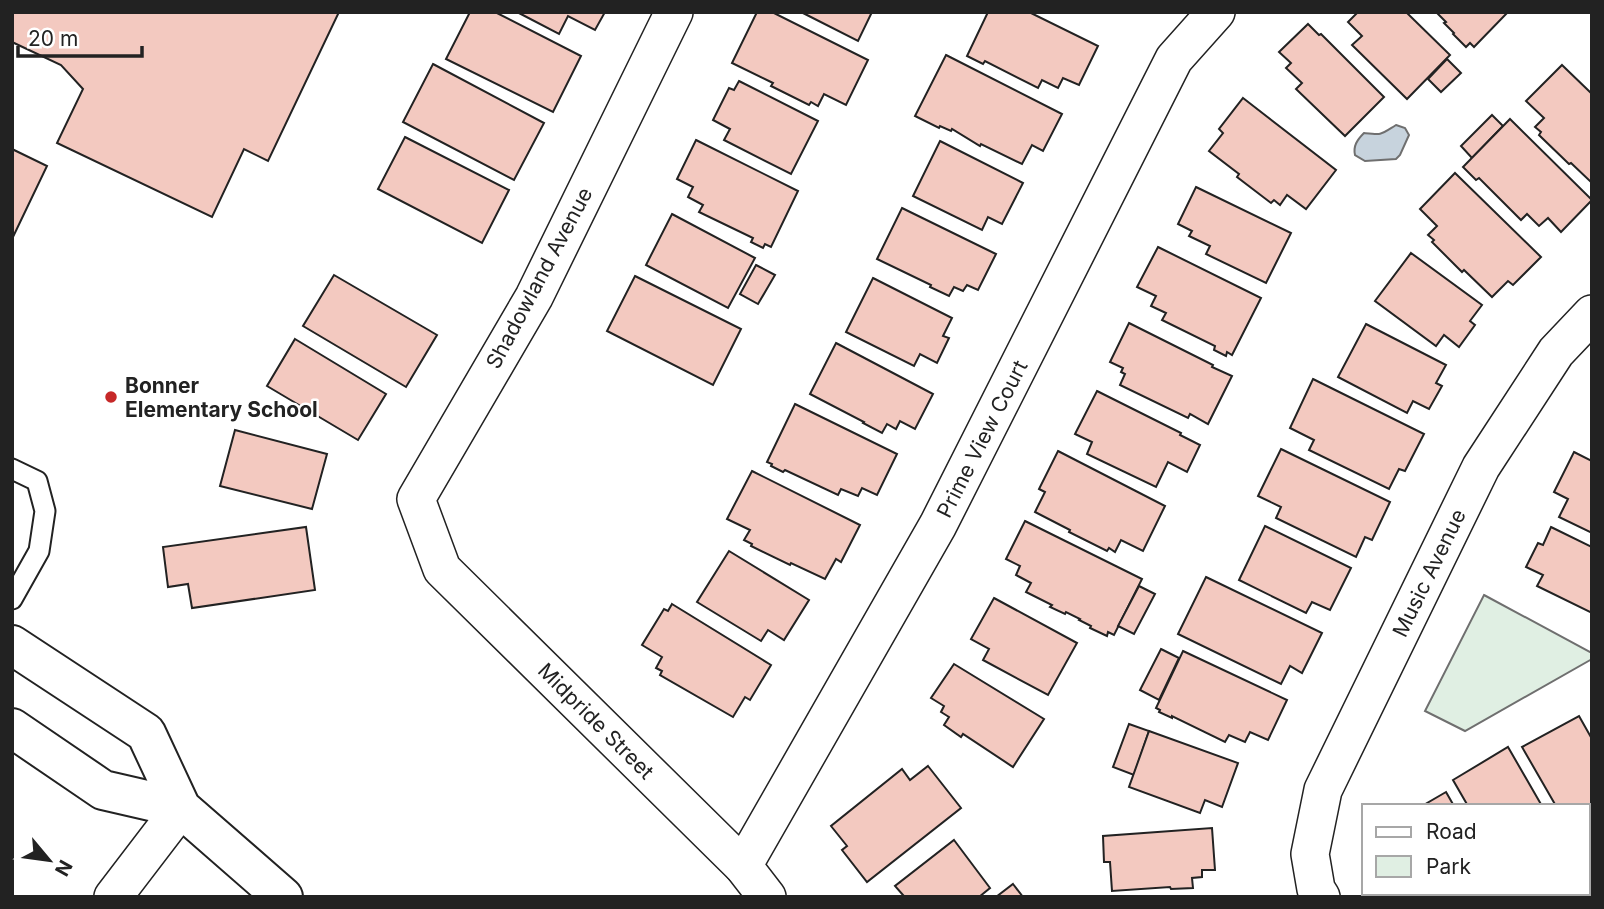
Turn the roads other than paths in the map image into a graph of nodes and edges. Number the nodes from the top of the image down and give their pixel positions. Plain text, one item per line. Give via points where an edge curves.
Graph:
1 (674, 12) edge
2 (1216, 12) edge
3 (1592, 314) edge
4 (12, 469) edge
5 (433, 541) joint
6 (12, 599) edge
7 (12, 645) edge
8 (12, 728) edge
9 (181, 808) junction
10 (743, 866) junction
11 (113, 897) edge
12 (283, 897) edge
13 (767, 897) edge
14 (1321, 897) edge

1 - 5 street, Shadowland Avenue via 534,297 416,499
2 - 10 street, Prime View Court via 1174,59 938,525
3 - 14 street, Music Avenue via 1556,352 1481,467 1324,790 1310,854
4 - 6 lane via 37,481 45,511 39,551
5 - 10 street, Midpride Street via 442,569
7 - 9 street via 146,733
8 - 9 street via 103,790
9 - 11 street
9 - 12 street
10 - 13 street, Midpride Street

